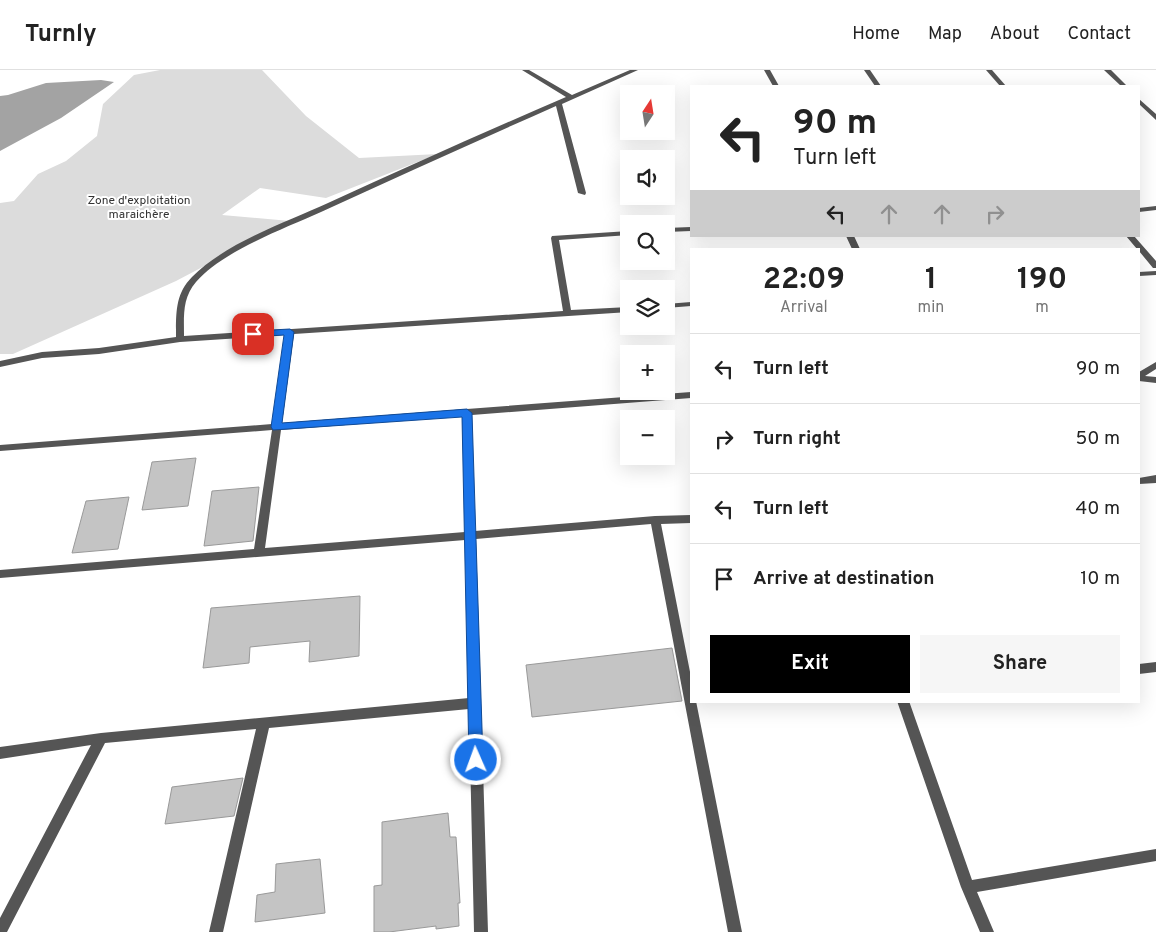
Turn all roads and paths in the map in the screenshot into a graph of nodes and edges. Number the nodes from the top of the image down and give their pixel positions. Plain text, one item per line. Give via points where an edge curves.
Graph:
1 (525, 70) edge
2 (636, 70) edge
3 (767, 70) edge
4 (867, 70) edge
5 (989, 70) edge
6 (1107, 70) edge
7 (775, 85) edge
8 (877, 85) edge
9 (1002, 85) edge
10 (1123, 85) edge
11 (570, 97) junction
12 (558, 102) junction
13 (1140, 102) edge
14 (1156, 118) edge
15 (582, 193) dead end
16 (1156, 208) edge
17 (1140, 210) edge
18 (690, 229) edge
19 (675, 230) edge
20 (620, 234) edge
21 (1131, 237) edge
22 (1156, 266) edge
23 (1156, 273) edge
24 (1140, 274) edge
25 (690, 304) edge
26 (675, 305) edge
27 (620, 310) edge
28 (567, 313) junction
29 (290, 332) junction
30 (180, 339) junction
31 (0, 364) edge
32 (1156, 366) edge
33 (1140, 376) edge
34 (1140, 377) edge
35 (1156, 380) edge
36 (690, 395) edge
37 (467, 413) junction
38 (276, 427) junction
39 (0, 448) edge
40 (1156, 479) edge
41 (1140, 481) edge
42 (690, 519) edge
43 (656, 520) junction
44 (470, 535) junction
45 (259, 553) junction
46 (0, 574) edge
47 (1156, 668) edge
48 (1140, 669) edge
49 (690, 697) edge
50 (475, 703) junction
51 (691, 703) edge
52 (904, 703) edge
53 (264, 722) junction
54 (101, 738) junction
55 (0, 753) edge
56 (1156, 855) edge
57 (968, 887) junction
58 (0, 932) edge
59 (216, 932) edge
60 (481, 932) edge
61 (735, 932) edge
62 (987, 932) edge

1 - 11 street
2 - 11 street
3 - 7 street
4 - 8 street
5 - 9 street
6 - 10 street
11 - 12 street
12 - 15 street
12 - 30 street via 281,227 218,260 186,288 179,304
13 - 14 street
16 - 17 street
18 - 19 street
20 - 28 street via 555,238
21 - 22 street
23 - 24 street
25 - 26 street
27 - 28 street
28 - 29 street
29 - 30 street
29 - 38 street
30 - 31 street via 99,351 42,355
32 - 33 street
34 - 35 street
36 - 37 street
37 - 38 street
37 - 44 street
38 - 39 street
38 - 45 street
40 - 41 street
42 - 43 street
43 - 44 street
43 - 49 street
44 - 45 street
44 - 50 street
45 - 46 street
47 - 48 street
50 - 53 street
50 - 60 street
51 - 61 street
52 - 57 street
53 - 54 street
53 - 59 street
54 - 55 street
54 - 58 street
56 - 57 street
57 - 62 street

